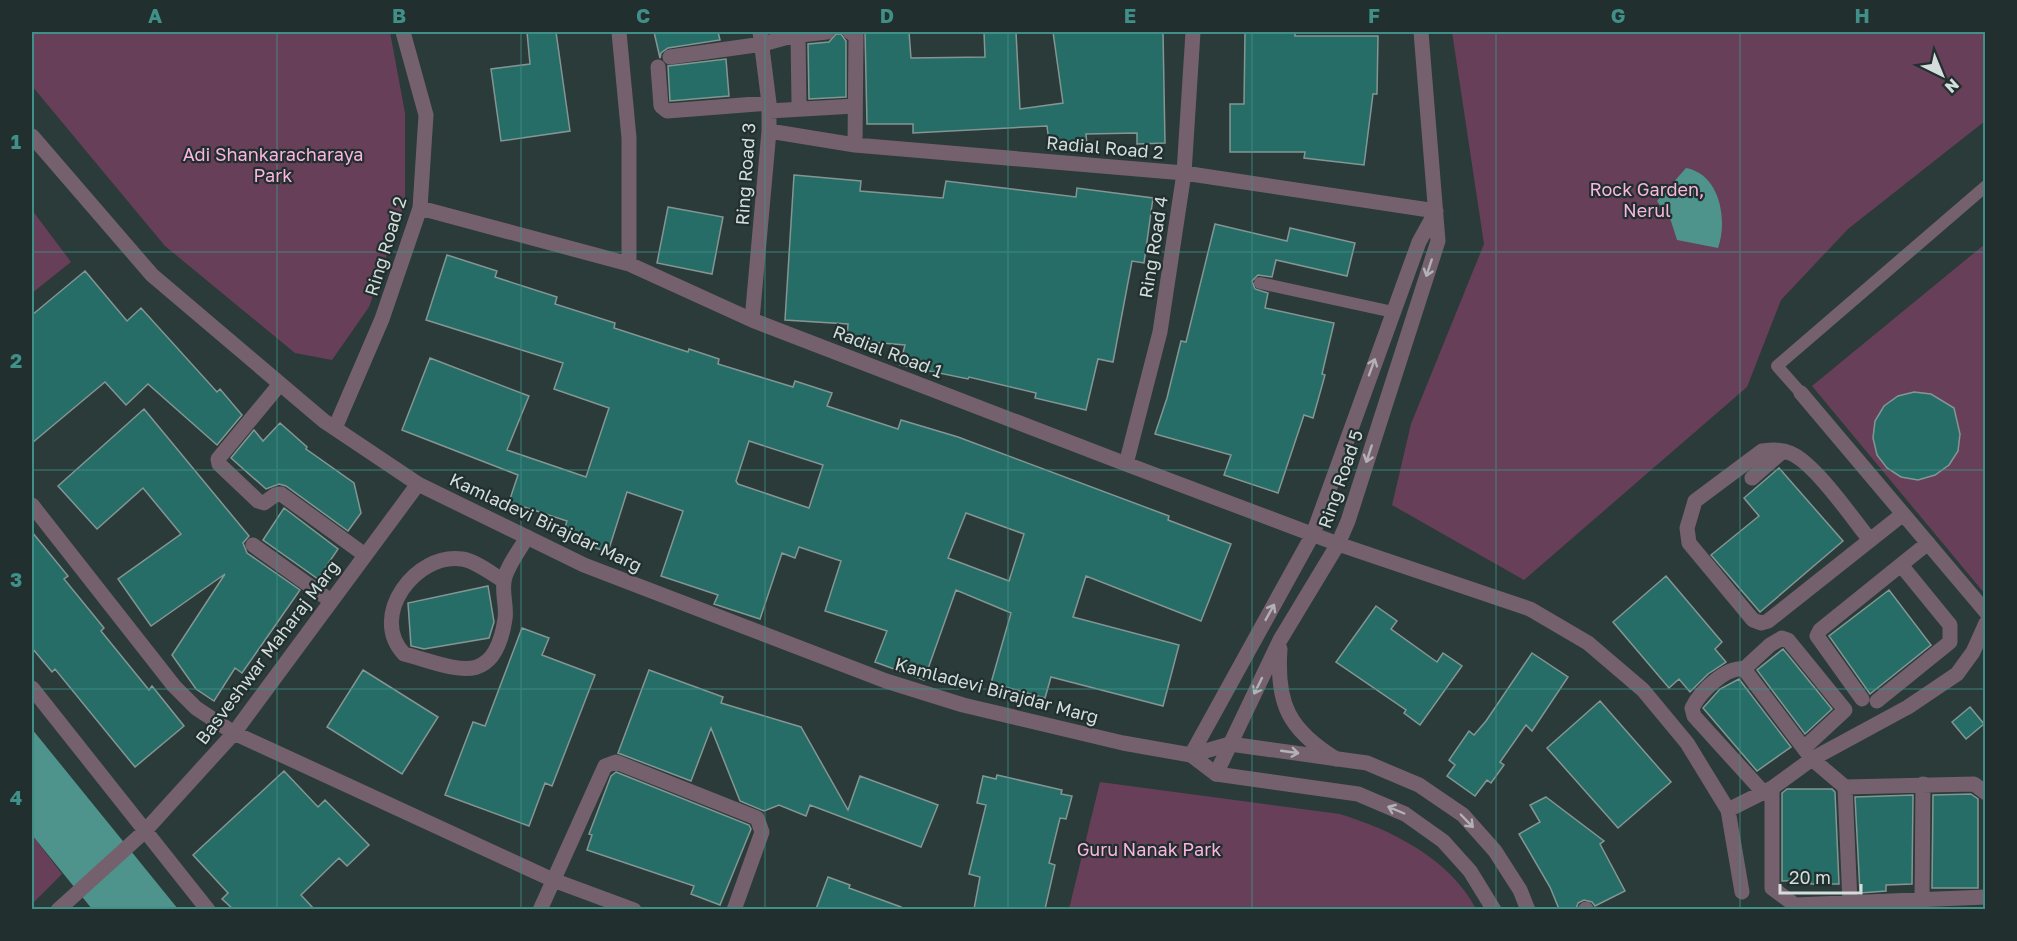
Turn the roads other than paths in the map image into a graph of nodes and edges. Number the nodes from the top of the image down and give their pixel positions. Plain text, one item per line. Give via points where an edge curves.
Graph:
1 (403, 32) edge
2 (619, 32) edge
3 (827, 32) edge
4 (850, 32) edge
5 (1193, 32) edge
6 (1421, 32) edge
7 (798, 35) junction
8 (761, 38) edge
9 (670, 57) dead end
10 (658, 67) dead end
11 (855, 106) junction
12 (769, 107) junction
13 (803, 109) junction
14 (769, 131) junction
15 (32, 136) edge
16 (855, 146) junction
17 (1184, 173) junction
18 (1986, 186) edge
19 (420, 208) junction
20 (1436, 211) junction
21 (630, 264) junction
22 (1260, 283) dead end
23 (1393, 312) junction
24 (1413, 318) junction
25 (752, 320) junction
26 (280, 384) junction
27 (1802, 393) joint
28 (335, 428) junction
29 (1783, 451) junction
30 (1126, 464) junction
31 (1752, 478) dead end
32 (418, 484) junction
33 (281, 504) dead end
34 (32, 505) edge
35 (1903, 514) junction
36 (1312, 534) junction
37 (527, 537) junction
38 (1870, 540) junction
39 (1928, 543) junction
40 (1338, 544) junction
41 (253, 545) dead end
42 (363, 558) junction
43 (1901, 565) junction
44 (504, 581) junction
45 (332, 601) junction
46 (1986, 612) edge
47 (1986, 623) edge
48 (1280, 640) junction
49 (1744, 669) junction
50 (32, 688) edge
51 (234, 733) junction
52 (1230, 744) junction
53 (1808, 753) junction
54 (1191, 755) junction
55 (1336, 759) junction
56 (1216, 774) junction
57 (1923, 784) junction
58 (1845, 787) junction
59 (1983, 787) edge
60 (1768, 790) junction
61 (1728, 810) junction
62 (139, 837) junction
63 (553, 880) junction
64 (1742, 892) dead end
65 (1986, 897) edge
66 (1922, 900) junction
67 (1850, 903) junction
68 (58, 909) edge
69 (208, 909) edge
70 (540, 909) edge
71 (634, 909) edge
72 (734, 909) edge
73 (1494, 909) edge
74 (1528, 909) edge

1 - 19 street, Ring Road 2 via 426,115
2 - 21 street via 629,138
3 - 7 street
4 - 11 street via 856,36
5 - 17 street, Ring Road 4
6 - 20 street, Ring Road 5
7 - 8 street
7 - 13 street via 799,103
8 - 9 street
8 - 12 street, Ring Road 3
10 - 12 street via 662,106 667,111
11 - 13 street
11 - 16 street
12 - 13 street
12 - 14 street, Ring Road 3
14 - 16 street, Radial Road 2
14 - 25 street, Ring Road 3
15 - 26 street, Kamladevi Birajdar Marg via 152,275
16 - 17 street, Radial Road 2
17 - 20 street, Radial Road 2
17 - 30 street, Ring Road 4 via 1160,332
18 - 27 lane via 1778,366
19 - 21 street, Radial Road 1
19 - 28 street, Ring Road 2 via 382,319
20 - 23 street, Ring Road 5 via 1419,242
20 -> 24 street, Ring Road 5 via 1438,242
21 - 25 street, Radial Road 1
22 - 23 lane
23 - 24 street
36 -> 23 street, Ring Road 5
24 -> 40 street, Ring Road 5
25 - 30 street, Radial Road 1
26 - 28 street, Kamladevi Birajdar Marg
26 - 42 street via 218,459 219,464 258,501 281,494
27 - 35 street
28 - 32 street, Kamladevi Birajdar Marg
29 - 31 street
29 - 38 street via 1792,453 1821,479
29 - 38 street via 1762,451 1695,501 1687,528 1689,543 1752,620 1768,621
30 - 36 street, Radial Road 1
32 - 37 street, Kamladevi Birajdar Marg
32 - 42 street, Basveshwar Maharaj Marg
33 - 42 street
34 - 51 street via 174,686 196,708
35 - 38 street
35 - 39 street
36 - 40 street, Radial Road 1
54 -> 36 street, Ring Road 5
37 - 44 street
37 - 54 street, Kamladevi Birajdar Marg via 605,574 886,681 1041,724
39 - 43 street
39 - 46 street
40 - 48 street, Ring Road 5
40 - 61 street, Radial Road 1 via 1530,609 1588,643 1643,690 1687,743
41 - 45 street
42 - 45 street, Basveshwar Maharaj Marg
43 - 43 street via 1817,636 1870,700 1950,642 1952,636 1950,625
44 - 44 street via 505,619 496,652 485,665 474,669 444,665 404,654 390,634 393,604 423,569 446,560 463,559
45 - 51 street, Basveshwar Maharaj Marg
47 - 53 street via 1973,652 1957,674 1908,707
48 -> 52 street, Ring Road 5
48 - 55 street via 1279,685 1283,705 1304,736
49 - 53 street
49 - 53 street via 1770,645 1782,638 1788,640 1842,704 1845,710
49 - 60 street via 1727,673 1692,708 1694,716
50 - 62 street
51 - 62 street, Basveshwar Maharaj Marg
51 - 63 street
52 - 54 street, Kamladevi Birajdar Marg
52 -> 55 street, Kamladevi Birajdar Marg
52 - 56 street, Ring Road 5
53 - 58 street
53 - 60 street
54 - 56 street, Kamladevi Birajdar Marg
55 -> 74 street, Kamladevi Birajdar Marg via 1367,763 1419,785 1463,815 1495,851
73 -> 56 street, Kamladevi Birajdar Marg via 1443,841 1405,814 1358,794
57 - 58 street
57 - 59 street
57 - 66 street
58 - 67 street
60 - 61 street
60 - 67 street via 1772,888 1795,904
61 - 64 street
62 - 68 street, Basveshwar Maharaj Marg
62 - 69 street
63 - 70 street
63 - 71 street
63 - 72 street via 605,766 616,762 757,818 762,832
65 - 66 street
66 - 67 street

